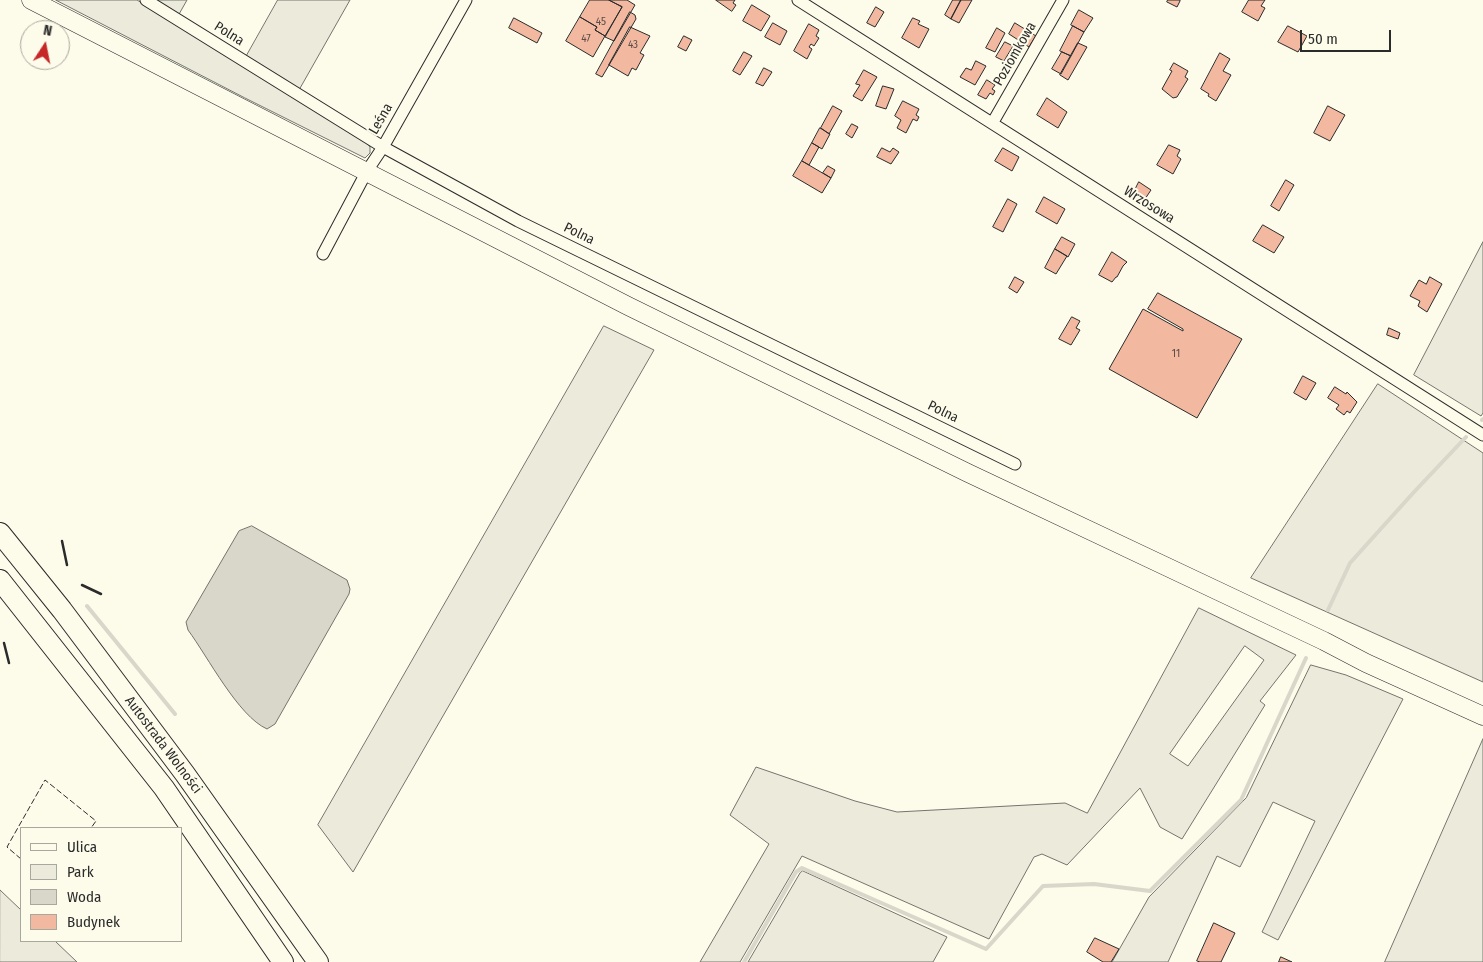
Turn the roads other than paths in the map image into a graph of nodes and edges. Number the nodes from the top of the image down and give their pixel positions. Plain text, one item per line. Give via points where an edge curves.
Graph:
1 (31, 0) edge
2 (146, 0) edge
3 (466, 0) edge
4 (798, 0) edge
5 (1063, 0) edge
6 (993, 122) junction
7 (383, 147) junction
8 (367, 171) junction
9 (323, 254) dead end
10 (1483, 435) edge
11 (1015, 464) dead end
12 (0, 533) edge
13 (0, 580) edge
14 (1324, 641) junction
15 (1483, 705) edge
16 (1483, 716) edge
17 (283, 962) edge
18 (318, 962) edge

1 - 8 main road
2 - 7 street, Polna
3 - 7 street, Leśna
4 - 6 street, Wrzosowa
5 - 6 street, Poziomkowa
6 - 10 street, Wrzosowa
7 - 8 street, Leśna
7 - 11 street, Polna via 518,221
8 - 9 street, Leśna
8 - 14 main road via 628,306 959,469
12 - 18 highway, Autostrada Wolności via 185,774
13 - 17 highway, Autostrada Wolności via 164,788
14 - 15 main road via 1402,669
14 - 16 main road

